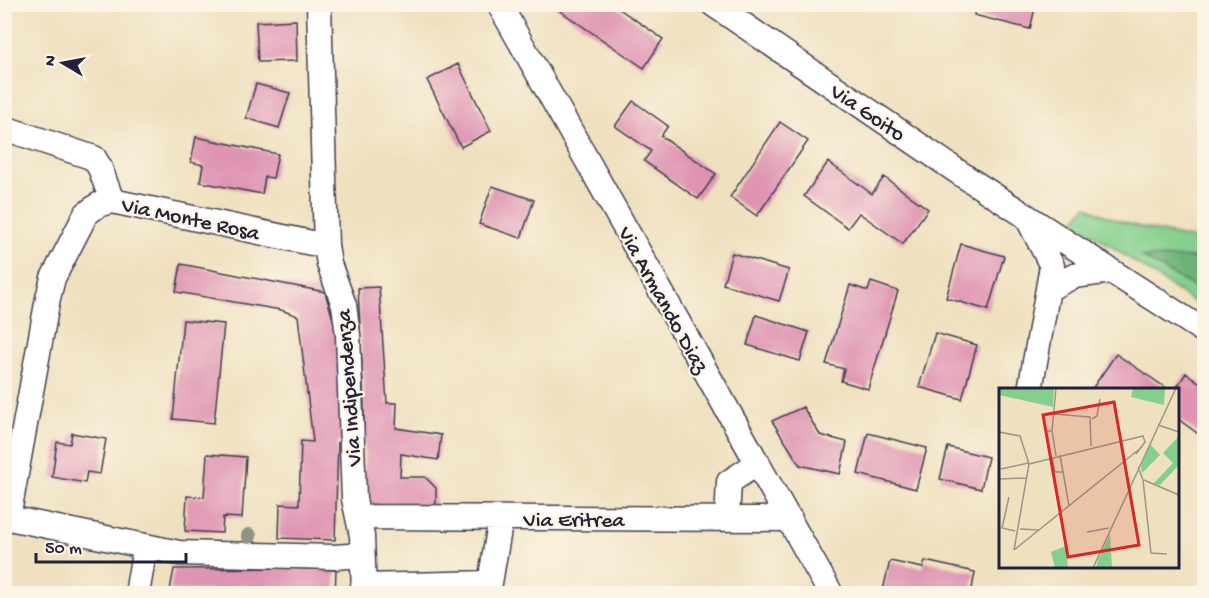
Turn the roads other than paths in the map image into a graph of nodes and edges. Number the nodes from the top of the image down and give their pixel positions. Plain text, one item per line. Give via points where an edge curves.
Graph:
1 (320, 4) edge
2 (499, 4) edge
3 (713, 4) edge
4 (4, 128) edge
5 (112, 201) junction
6 (1027, 217) junction
7 (326, 246) junction
8 (1079, 250) junction
9 (1111, 271) junction
10 (1058, 277) junction
11 (1204, 331) edge
12 (1030, 388) edge
13 (758, 463) junction
14 (6, 518) edge
15 (358, 518) junction
16 (501, 518) junction
17 (727, 519) junction
18 (790, 519) junction
19 (144, 547) junction
20 (362, 555) junction
21 (364, 590) edge
22 (137, 594) edge
23 (831, 594) edge

1 - 7 street, Via Indipendenza
2 - 13 street, Via Armando Diaz
3 - 6 street, Via Goito
4 - 5 street via 94,158
5 - 7 street, Via Monte Rosa
5 - 14 street, Via Monte Rosa via 87,214 53,278
6 - 8 street, Via Goito
6 - 10 street, Via Goito
7 - 15 street, Via Indipendenza via 328,264 344,305 348,335
8 - 9 street, Via Goito
8 - 10 street
9 - 10 street
9 - 11 street, Via Goito
10 - 12 street
13 - 17 street via 729,482
13 - 18 street, Via Armando Diaz
14 - 19 street
15 - 16 street, Via Eritrea
15 - 20 street, Via Indipendenza
16 - 17 street, Via Eritrea
16 - 21 street via 490,583
17 - 18 street, Via Eritrea
18 - 23 street, Via Armando Diaz
19 - 20 street via 179,552
19 - 22 street
20 - 21 street, Via Indipendenza

